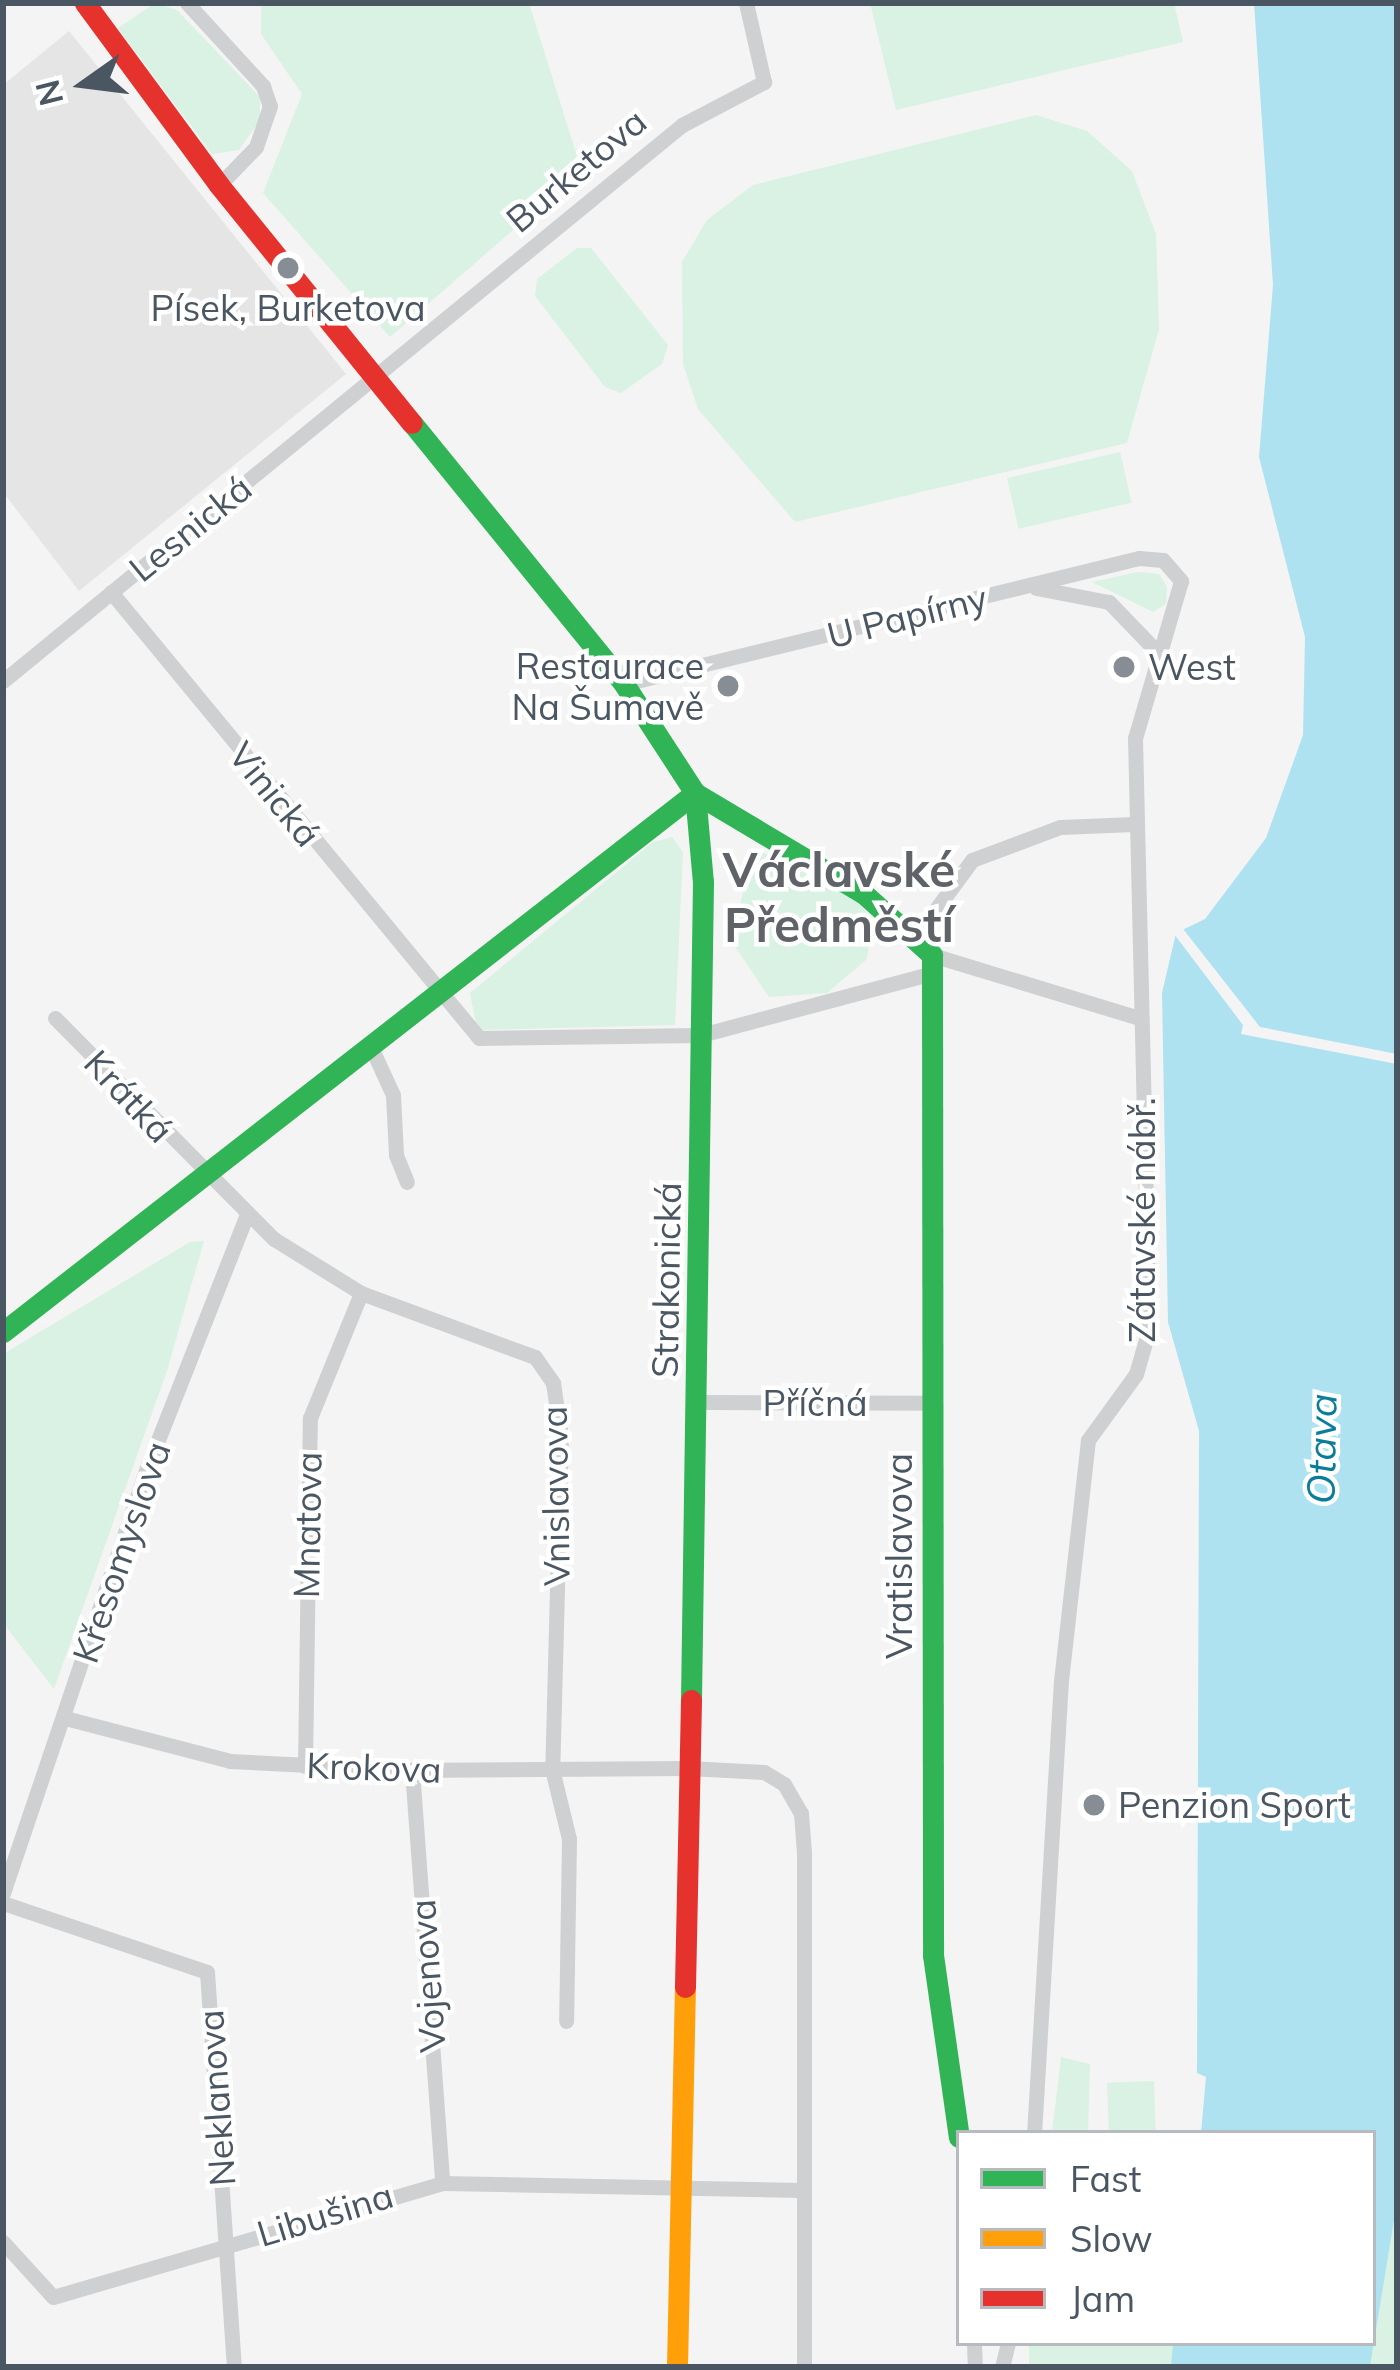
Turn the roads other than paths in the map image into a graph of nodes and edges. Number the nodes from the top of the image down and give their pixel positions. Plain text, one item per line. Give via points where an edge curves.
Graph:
1 (85, 3) edge
2 (187, 3) edge
3 (746, 3) edge
4 (219, 185) junction
5 (378, 376) junction
6 (1181, 581) joint
7 (1026, 587) junction
8 (111, 592) junction
9 (1162, 657) junction
10 (3, 681) edge
11 (624, 684) junction
12 (695, 793) junction
13 (1136, 824) junction
14 (917, 935) junction
15 (933, 964) junction
16 (439, 998) junction
17 (55, 1018) dead end
18 (1139, 1018) junction
19 (701, 1035) junction
20 (370, 1047) junction
21 (203, 1175) junction
22 (407, 1182) dead end
23 (247, 1214) junction
24 (361, 1293) junction
25 (3, 1332) edge
26 (698, 1402) junction
27 (933, 1403) junction
28 (65, 1718) junction
29 (305, 1766) junction
30 (688, 1768) junction
31 (552, 1769) junction
32 (412, 1770) junction
33 (3, 1893) edge
34 (3, 1903) edge
35 (566, 2021) dead end
36 (958, 2130) edge
37 (1034, 2130) edge
38 (442, 2182) junction
39 (679, 2186) junction
40 (803, 2189) junction
41 (3, 2242) edge
42 (226, 2244) junction
43 (234, 2367) edge
44 (677, 2367) edge
45 (804, 2367) edge

1 - 4 main road
2 - 4 street via 263,86 270,106 256,147
3 - 5 street, Burketova via 764,82 682,125
4 - 5 main road
5 - 8 street, Lesnická
5 - 11 main road
6 - 7 street, U Papírny via 1162,560 1139,558
6 - 9 street, Zátavské nábř.
7 - 9 street via 1109,602
7 - 11 street, U Papírny
8 - 10 street, Lesnická
8 - 16 street, Vinická
9 - 13 street, Zátavské nábř. via 1135,738
11 - 12 main road
12 - 14 main road via 863,893
12 - 16 main road
12 - 19 main road, Strakonická
13 - 14 street via 1060,826 972,860
13 - 18 street, Zátavské nábř.
14 - 15 main road
15 - 18 street
15 - 19 street, Vinická
15 - 27 main road, Vratislavova
16 - 19 street, Vinická via 469,1033 491,1040
16 - 20 main road
17 - 21 street, Krátká
18 - 37 street, Zátavské nábř. via 1149,1329 1136,1373 1088,1439 1061,1680
19 - 26 main road, Strakonická
20 - 21 main road
20 - 22 street via 393,1095
21 - 23 street, Vnislavova
21 - 25 main road
23 - 24 street, Vnislavova
23 - 28 street, Křesomyslova via 146,1468
24 - 29 street, Mnatova via 310,1418
24 - 31 street, Vnislavova via 535,1357 553,1383 561,1436
26 - 27 street, Příčná
26 - 30 main road, Strakonická
27 - 36 main road, Vratislavova via 933,1954
28 - 29 street, Krokova via 174,1751
28 - 33 street, Křesomyslova
29 - 32 street, Krokova
30 - 31 street, Krokova
30 - 39 main road, Strakonická
30 - 40 street via 764,1772 784,1784 801,1813
31 - 32 street, Krokova
31 - 35 street, Vnislavova via 568,1838
32 - 38 street, Vojenova
34 - 42 street, Neklanova via 207,1972
38 - 39 street, Libušina
38 - 42 street, Libušina
39 - 40 street
39 - 44 main road, Strakonická
40 - 45 street
41 - 42 street, Libušina via 53,2297
42 - 43 street, Neklanova

